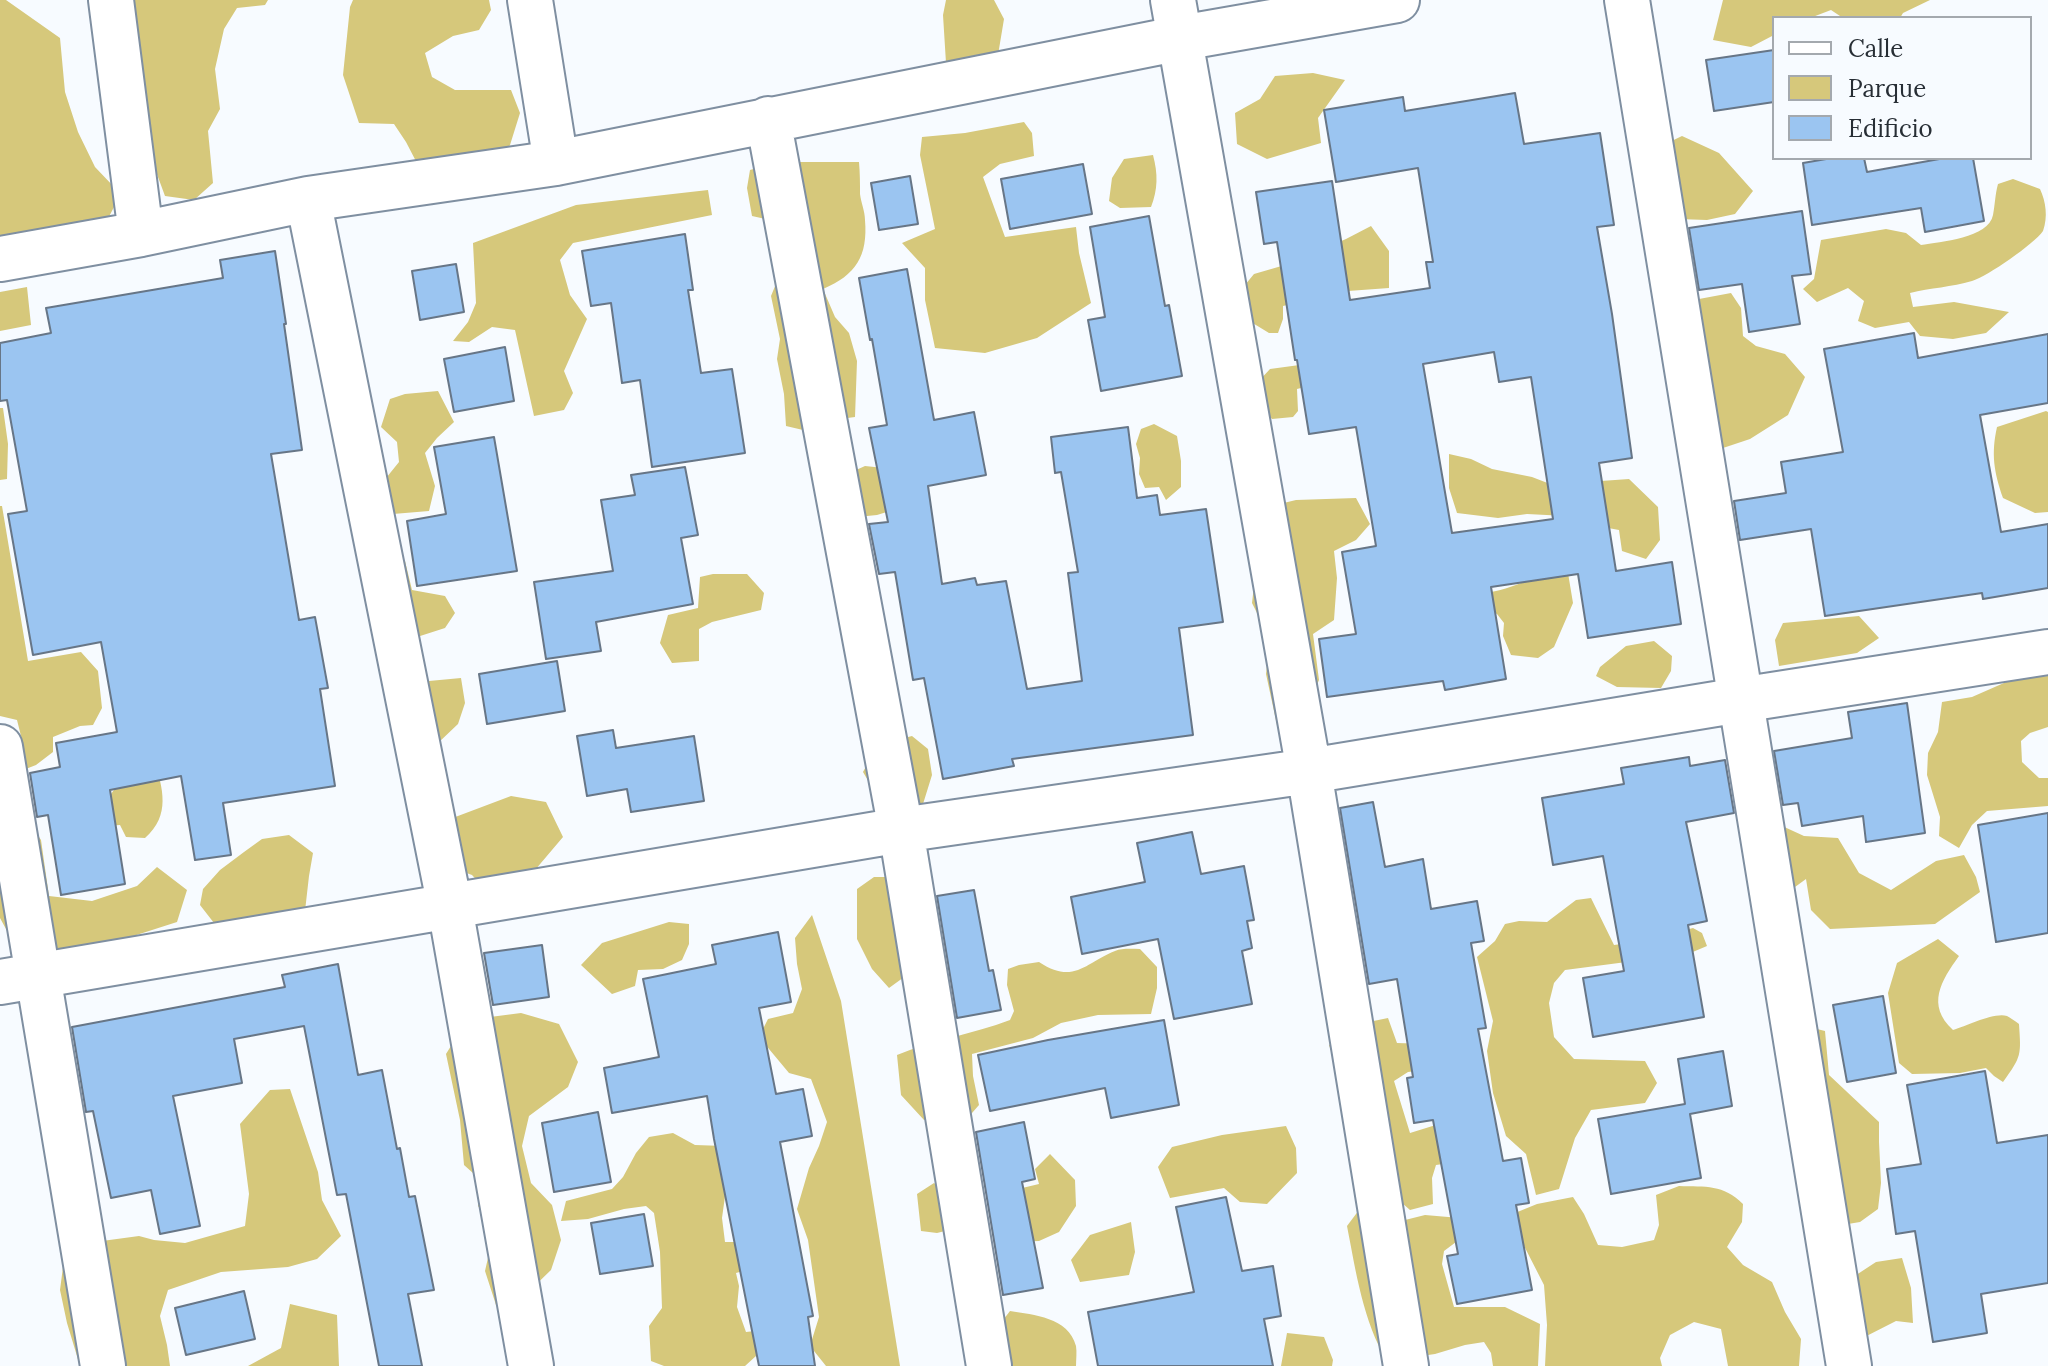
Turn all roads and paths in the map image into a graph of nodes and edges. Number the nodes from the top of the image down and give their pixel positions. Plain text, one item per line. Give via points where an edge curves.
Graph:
1 (111, 0) edge
2 (530, 0) edge
3 (1397, 0) edge
4 (1627, 0) edge
5 (1177, 19) edge
6 (768, 119) junction
7 (556, 163) junction
8 (308, 199) junction
9 (141, 234) junction
10 (0, 259) edge
11 (2048, 652) edge
12 (1740, 700) junction
13 (0, 747) edge
14 (1309, 771) junction
15 (901, 830) junction
16 (450, 907) junction
17 (19, 979) edge
18 (103, 1366) edge
19 (531, 1366) edge
20 (989, 1366) edge
21 (1406, 1366) edge
22 (1849, 1366) edge

1 - 9 street
2 - 7 street
3 - 5 street
4 - 12 street
5 - 6 street
5 - 14 street
6 - 7 street
6 - 15 street
7 - 8 street
8 - 9 street
8 - 16 street
9 - 10 street
11 - 12 street
12 - 14 street
12 - 22 street
13 - 17 street
14 - 15 street
14 - 21 street
15 - 16 street
15 - 20 street
16 - 17 street
16 - 19 street
17 - 18 street

